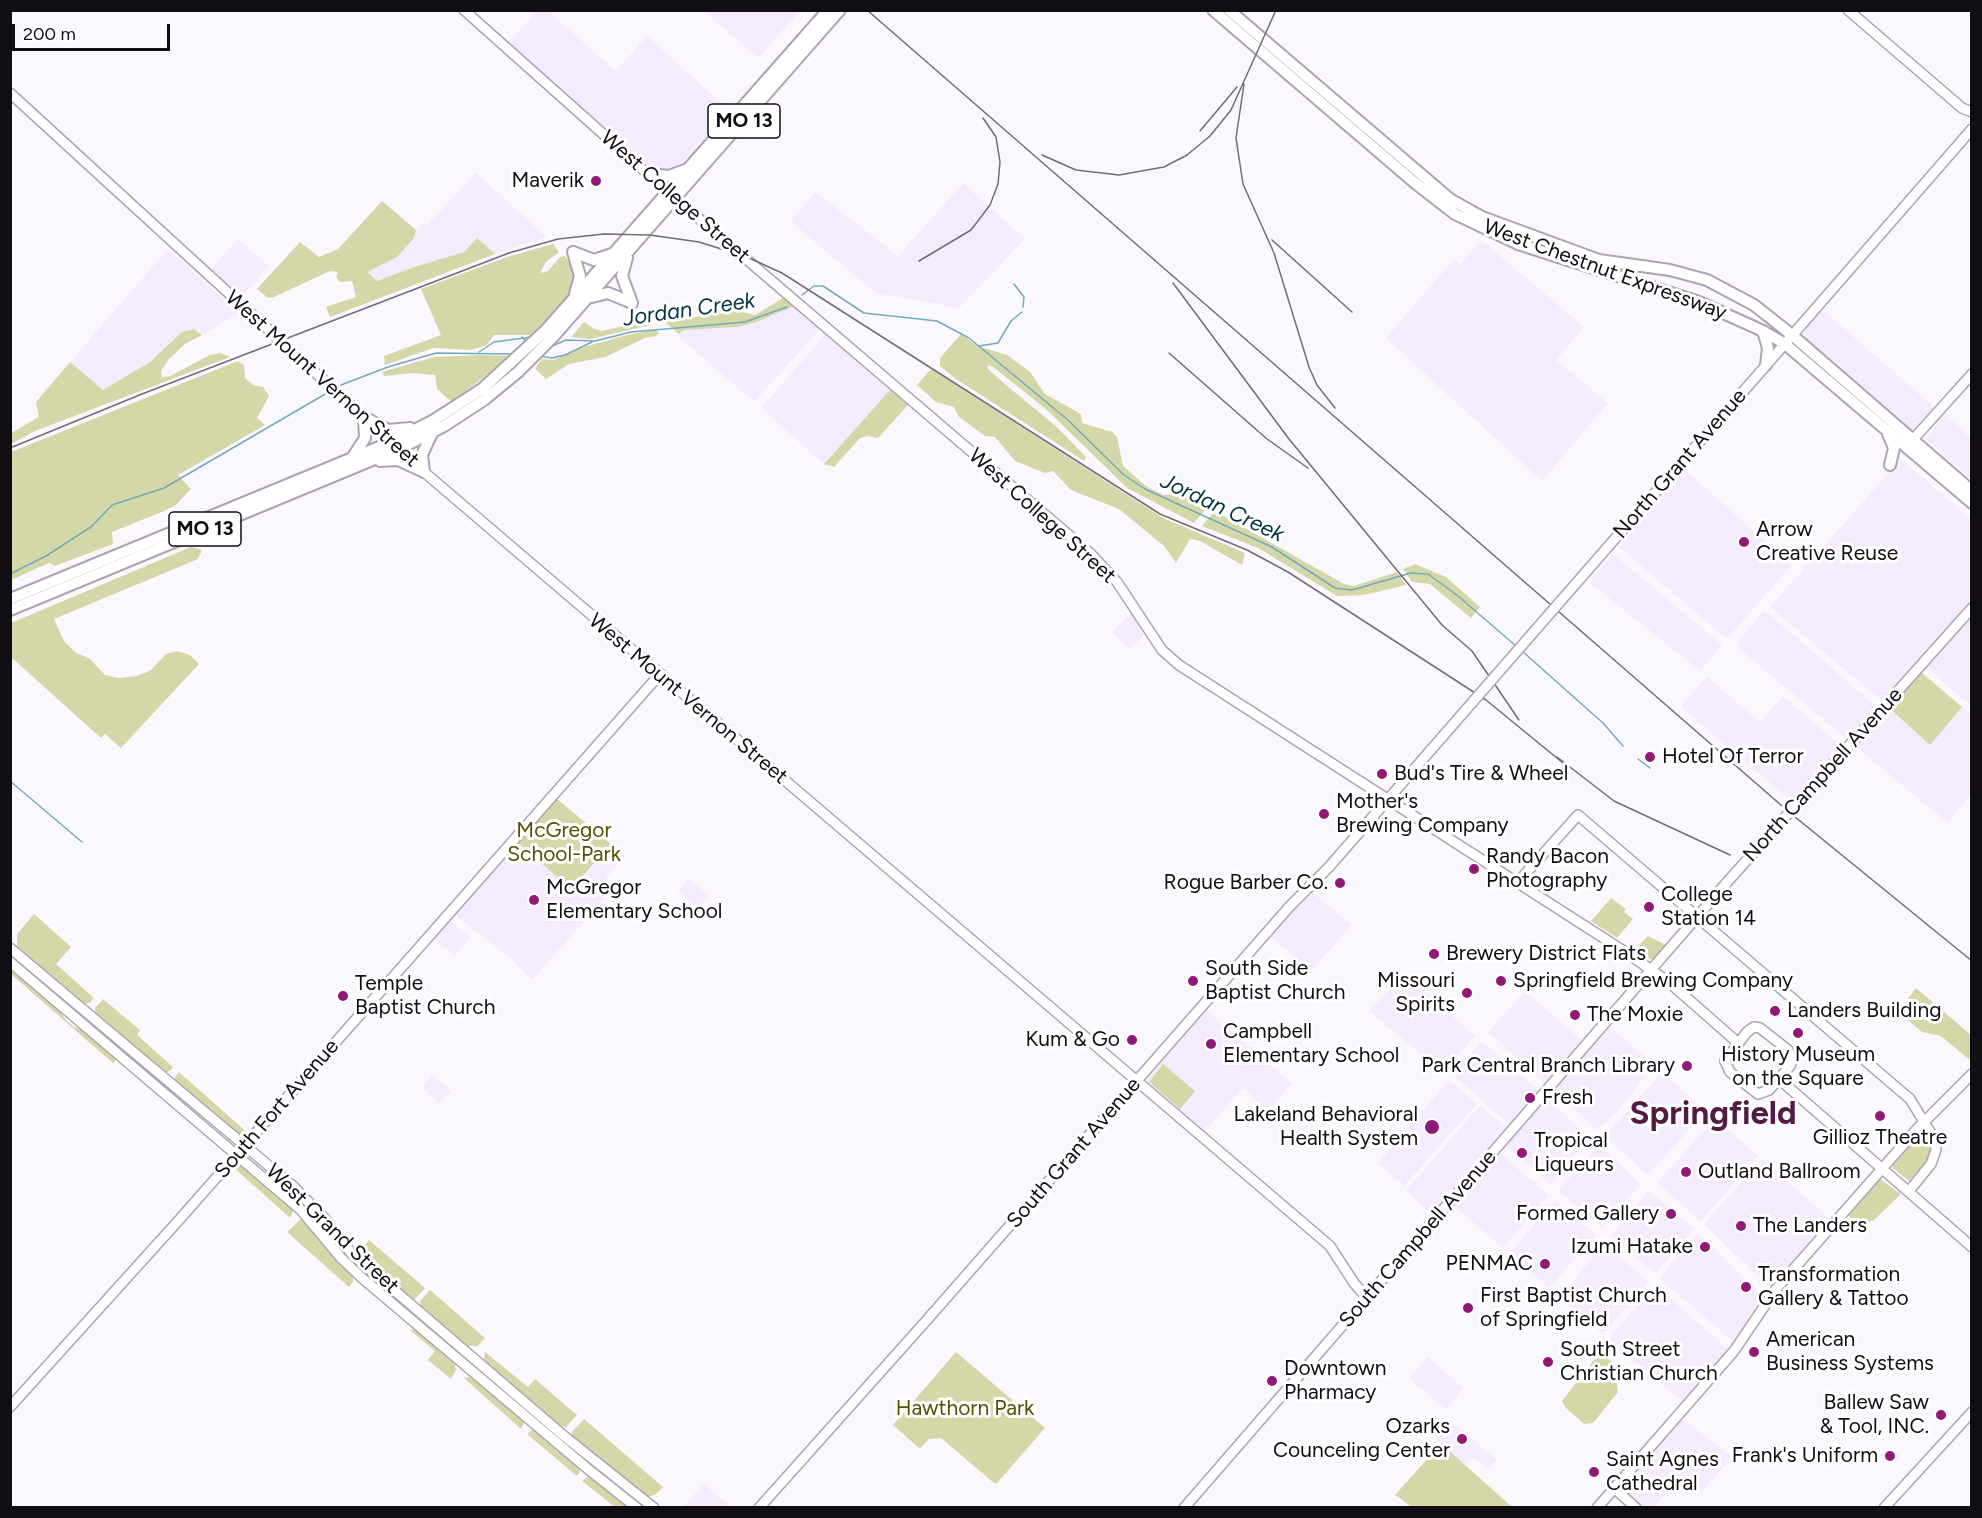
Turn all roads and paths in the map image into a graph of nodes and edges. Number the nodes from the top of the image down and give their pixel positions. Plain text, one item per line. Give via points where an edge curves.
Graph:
1 (464, 10) edge
2 (828, 10) edge
3 (840, 10) edge
4 (1213, 10) edge
5 (1229, 10) edge
6 (1848, 10) edge
7 (10, 93) edge
8 (1971, 112) edge
9 (1971, 129) edge
10 (690, 168) junction
11 (648, 174) junction
12 (672, 196) junction
13 (619, 248) junction
14 (632, 249) junction
15 (586, 300) junction
16 (570, 303) junction
17 (1763, 331) junction
18 (1792, 335) junction
19 (1785, 344) junction
20 (1766, 365) junction
21 (1971, 374) edge
22 (443, 415) junction
23 (363, 417) junction
24 (1878, 422) junction
25 (432, 433) junction
26 (1910, 443) junction
27 (395, 446) junction
28 (351, 458) junction
29 (362, 464) junction
30 (1890, 465) dead end
31 (424, 472) junction
32 (1971, 490) edge
33 (1971, 503) edge
34 (10, 599) edge
35 (1971, 608) edge
36 (10, 610) edge
37 (660, 674) junction
38 (1389, 800) junction
39 (1517, 883) junction
40 (1697, 917) junction
41 (10, 948) edge
42 (10, 962) edge
43 (1652, 970) junction
44 (1737, 1042) junction
45 (1971, 1074) edge
46 (1779, 1079) junction
47 (1137, 1081) junction
48 (1924, 1121) junction
49 (244, 1146) junction
50 (237, 1154) junction
51 (1882, 1168) junction
52 (1908, 1191) junction
53 (1971, 1247) edge
54 (1367, 1298) junction
55 (10, 1407) edge
56 (1971, 1412) edge
57 (1614, 1488) junction
58 (637, 1508) edge
59 (654, 1508) edge
60 (759, 1508) edge
61 (1184, 1508) edge
62 (1597, 1508) edge
63 (1636, 1508) edge
64 (1884, 1508) edge

1 - 11 main road, West College Street
2 - 10 main road, MO 13
3 - 12 main road, MO 13
4 - 17 main road, West Chestnut Expressway via 1455,214 1518,244 1699,302
5 - 18 main road, West Chestnut Expressway via 1424,178 1466,208 1599,260 1670,270 1707,280 1754,305
6 - 8 main road
7 - 23 main road, West Mount Vernon Street
9 - 18 main road, North Grant Avenue
10 - 11 main road via 669,176
10 - 12 main road, MO 13
11 - 12 main road, West College Street
12 - 13 main road, MO 13
12 - 14 main road, MO 13
12 - 38 main road, West College Street via 1091,554 1117,582 1151,635 1173,660
13 - 16 main road, MO 13
13 - 16 main road via 598,260 573,252 580,280
14 - 15 main road, MO 13
14 - 15 main road via 621,276 632,303 608,292
15 - 25 main road, MO 13 via 518,372 477,405
16 - 22 main road, MO 13 via 502,372
17 - 19 main road, West Chestnut Expressway
17 - 20 main road via 1768,348
18 - 19 main road, North Grant Avenue
18 - 26 main road, West Chestnut Expressway
19 - 20 main road, North Grant Avenue
19 - 24 main road, West Chestnut Expressway
20 - 38 main road, North Grant Avenue, bridge
21 - 26 main road
22 - 23 main road via 438,413 399,431 383,428
22 - 27 main road, MO 13
23 - 27 main road, West Mount Vernon Street
23 - 28 main road via 364,442
24 - 26 main road, West Chestnut Expressway
24 - 30 main road via 1894,445
25 - 27 main road, MO 13
25 - 31 main road via 422,455
26 - 32 main road, West Chestnut Expressway
26 - 33 main road, West Chestnut Expressway
27 - 28 main road, MO 13
27 - 29 main road, MO 13
27 - 31 main road, West Mount Vernon Street
28 - 34 main road, MO 13
29 - 31 main road via 393,459
29 - 36 main road, MO 13
31 - 37 main road, West Mount Vernon Street
35 - 40 main road, North Campbell Avenue
37 - 47 main road, West Mount Vernon Street
37 - 49 main road, South Fort Avenue
38 - 39 main road, West College Street
38 - 47 main road, South Grant Avenue
39 - 40 main road via 1578,815
39 - 43 main road, West College Street
40 - 43 main road, North Campbell Avenue
40 - 48 main road via 1910,1099
41 - 49 main road, West Grand Street
42 - 50 main road, West Grand Street
43 - 44 main road, West College Street
43 - 54 main road, South Campbell Avenue
44 - 46 main road via 1725,1060 1735,1077 1758,1094
44 - 46 main road via 1750,1029 1758,1027 1788,1050 1791,1063
45 - 48 main road
46 - 51 main road
47 - 54 main road, West Mount Vernon Street via 1330,1246
47 - 60 main road, South Grant Avenue
48 - 51 main road
48 - 52 main road via 1935,1140 1936,1153
49 - 50 main road, South Fort Avenue
49 - 59 main road, West Grand Street via 294,1187 352,1254
50 - 55 main road, South Fort Avenue
50 - 58 main road, West Grand Street via 301,1210 362,1278
51 - 52 main road
51 - 57 main road via 1776,1289 1734,1351
52 - 53 main road
54 - 61 main road, South Campbell Avenue
56 - 64 main road
57 - 62 main road
57 - 63 main road

